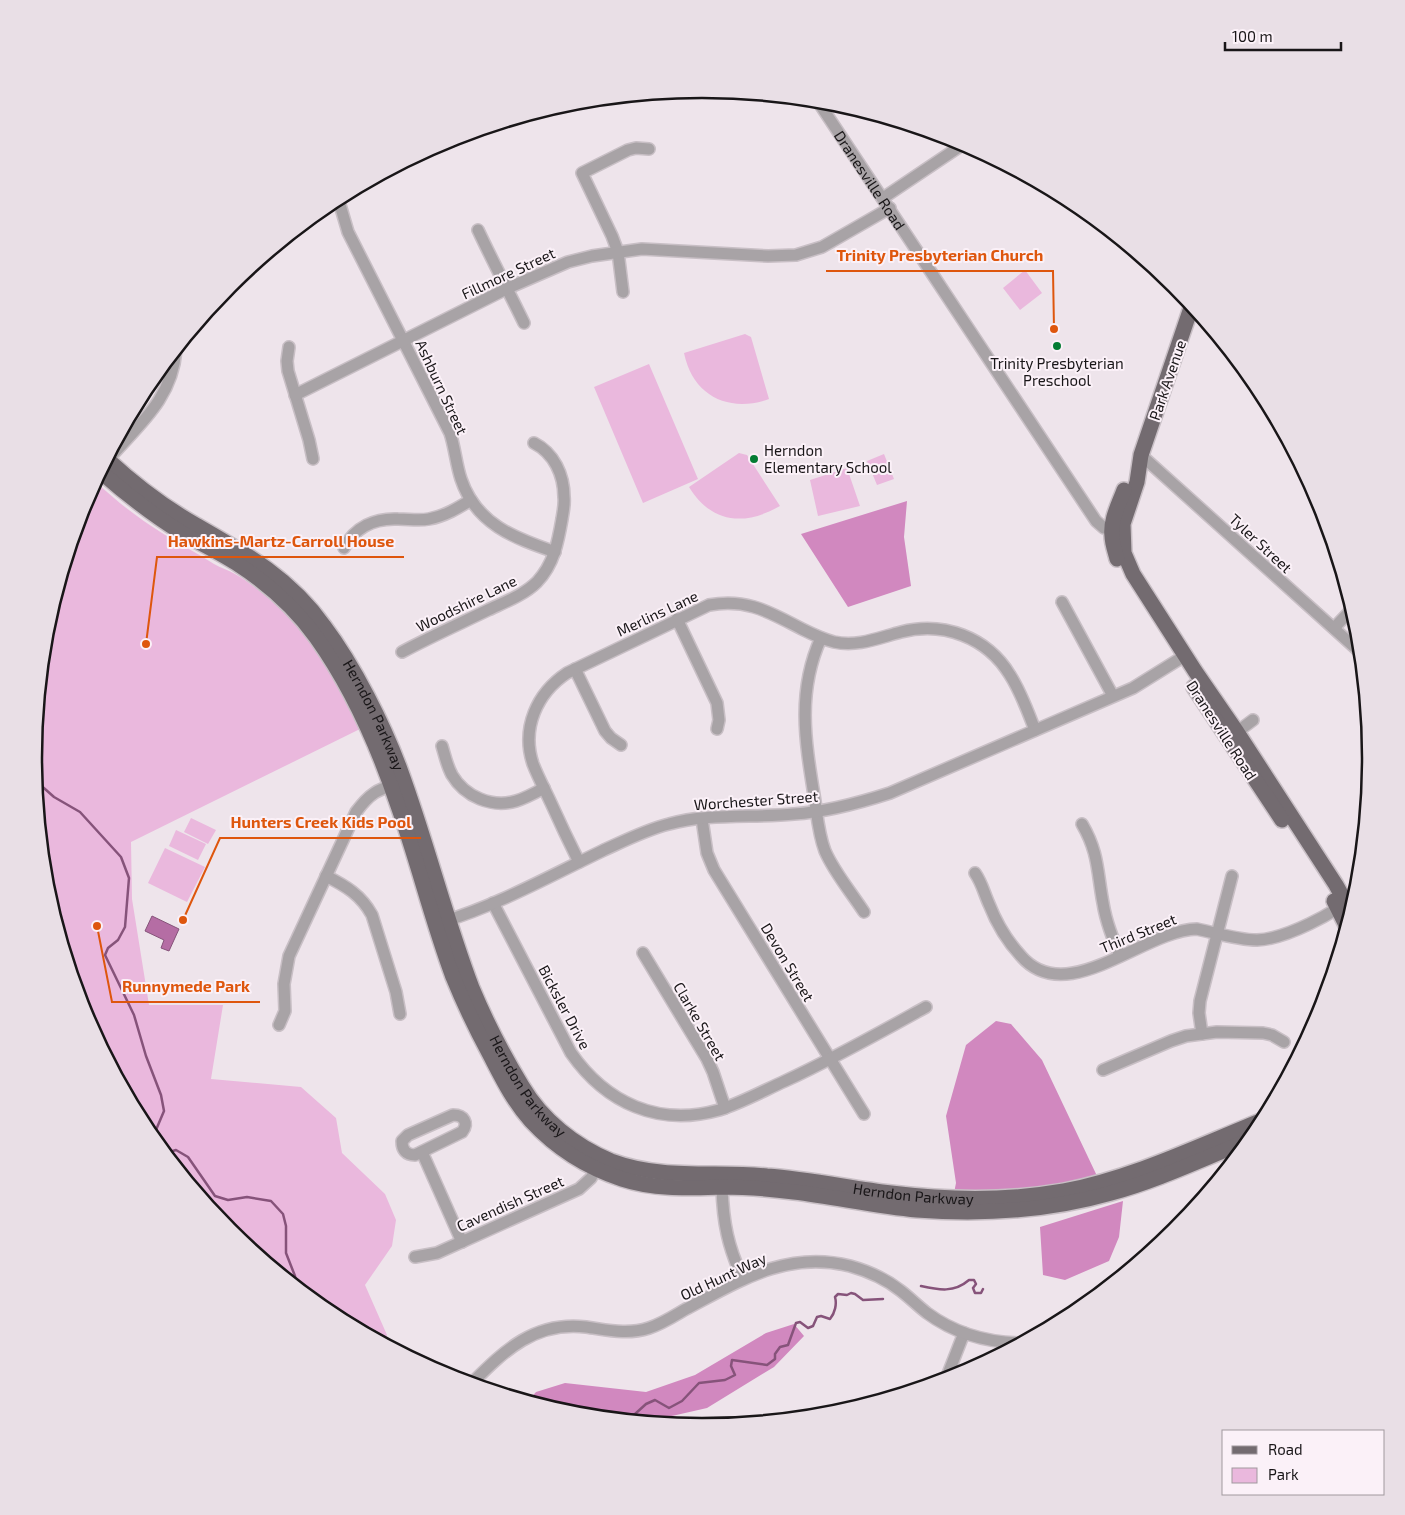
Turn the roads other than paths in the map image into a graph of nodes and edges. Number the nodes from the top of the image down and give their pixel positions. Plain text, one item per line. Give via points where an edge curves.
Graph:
1 (823, 109) edge
2 (649, 149) dead end
3 (957, 149) edge
4 (883, 198) junction
5 (340, 206) edge
6 (890, 208) junction
7 (478, 230) dead end
8 (618, 252) junction
9 (508, 288) junction
10 (623, 292) dead end
11 (1190, 312) edge
12 (524, 323) dead end
13 (403, 340) junction
14 (289, 348) dead end
15 (174, 363) edge
16 (295, 395) junction
17 (123, 442) edge
18 (534, 443) dead end
19 (1141, 455) junction
20 (313, 459) dead end
21 (112, 464) edge
22 (106, 477) edge
23 (471, 500) junction
24 (1116, 523) junction
25 (344, 548) dead end
26 (555, 552) junction
27 (1062, 602) dead end
28 (1347, 615) edge
29 (677, 619) junction
30 (1334, 628) junction
31 (821, 638) junction
32 (1353, 645) edge
33 (402, 652) dead end
34 (1181, 658) junction
35 (575, 669) junction
36 (1114, 696) junction
37 (1253, 720) dead end
38 (717, 729) dead end
39 (1035, 730) junction
40 (1237, 732) junction
41 (442, 746) dead end
42 (621, 746) dead end
43 (397, 783) junction
44 (544, 788) junction
45 (817, 812) junction
46 (702, 819) junction
47 (1082, 824) dead end
48 (579, 862) junction
49 (975, 873) dead end
50 (326, 876) junction
51 (1232, 876) dead end
52 (1346, 901) edge
53 (1346, 902) edge
54 (494, 903) junction
55 (1345, 905) edge
56 (864, 912) dead end
57 (442, 922) junction
58 (1217, 933) junction
59 (643, 953) dead end
60 (1120, 956) junction
61 (926, 1008) dead end
62 (400, 1014) dead end
63 (279, 1025) dead end
64 (1202, 1034) junction
65 (1284, 1042) dead end
66 (831, 1060) junction
67 (1103, 1070) dead end
68 (725, 1108) junction
69 (864, 1114) dead end
70 (1250, 1126) edge
71 (1235, 1146) edge
72 (422, 1152) junction
73 (599, 1163) junction
74 (722, 1187) junction
75 (462, 1242) junction
76 (415, 1257) dead end
77 (743, 1279) junction
78 (964, 1333) junction
79 (1006, 1342) edge
80 (950, 1369) edge
81 (478, 1377) edge

1 - 4 street, Dranesville Road
2 - 8 street via 628,150 582,173
3 - 4 street
4 - 6 street, Dranesville Road
5 - 13 street, Ashburn Street via 348,232
6 - 8 street, Fillmore Street via 822,247 796,255 658,249
6 - 24 street, Dranesville Road via 1096,521 1104,528
7 - 9 street
8 - 9 street, Fillmore Street via 568,262
8 - 10 street
9 - 12 street
9 - 13 street, Fillmore Street
11 - 19 main road, Park Avenue
13 - 16 street, Fillmore Street
13 - 23 street, Ashburn Street via 450,433 457,468
14 - 16 street via 288,371
15 - 17 street via 172,376 160,401
16 - 20 street
18 - 26 street, Woodshire Lane via 551,457 564,489
19 - 24 main road, Park Avenue via 1137,482
19 - 30 street, Tyler Street
21 - 43 main road, Herndon Parkway via 147,493 194,524 256,559 300,597 326,628 349,664 387,739
22 - 43 main road, Herndon Parkway via 172,526 247,570 291,607 332,662
23 - 25 street via 429,519 392,519 369,524 354,533
23 - 26 street, Ashburn Street via 502,530
24 - 34 main road, Dranesville Road via 1128,563
26 - 33 street, Woodshire Lane via 545,573 528,590
27 - 36 street
28 - 30 street
29 - 31 street, Merlins Lane via 709,606 745,604 766,610
29 - 35 street, Merlins Lane
29 - 38 street via 717,703
30 - 32 street, Tyler Street
31 - 39 street, Merlins Lane via 858,643 914,629 932,628 975,640 992,653 1010,674
31 - 45 street via 810,666 804,727
34 - 36 street, Worchester Street
34 - 40 main road, Dranesville Road via 1195,672
34 - 53 main road, Dranesville Road
35 - 42 street via 605,731
35 - 44 street, Merlins Lane via 549,688 532,718 531,753
36 - 39 street, Worchester Street
37 - 40 street
39 - 45 street, Worchester Street via 890,793
40 - 52 main road, Dranesville Road
41 - 44 street via 458,783 485,801 514,801
43 - 50 street via 369,795 356,812
43 - 57 main road, Herndon Parkway
44 - 48 street, Merlins Lane
45 - 46 street, Worchester Street
45 - 56 street via 826,851
46 - 48 street, Worchester Street via 653,828
46 - 66 street, Devon Street via 714,870
47 - 60 street via 1094,849 1107,923
48 - 54 street, Worchester Street
49 - 60 street, Third Street via 994,915 1014,947 1038,970 1070,975
50 - 62 street via 352,890 370,910
50 - 63 street via 289,956 284,984 285,1011
51 - 58 street
54 - 57 street, Worchester Street
54 - 68 street, Bicksler Drive via 571,1052 592,1080 619,1099 658,1113 690,1115
55 - 58 street, Third Street via 1268,939 1244,939
57 - 73 main road, Herndon Parkway via 524,1089 541,1112
58 - 60 street, Third Street via 1197,929 1182,931
58 - 64 street via 1200,1001
59 - 68 street, Clarke Street via 707,1059
61 - 66 street, Bicksler Drive
64 - 65 street via 1263,1034
64 - 67 street via 1171,1041
66 - 68 street, Bicksler Drive
66 - 69 street, Devon Street
70 - 73 main road, Herndon Parkway via 1116,1178 1061,1191 1003,1198 919,1196 793,1178 751,1174 666,1174
71 - 74 main road, Herndon Parkway via 1114,1192 1072,1203 1016,1210 917,1210 776,1190
72 - 72 street via 415,1155 406,1153 402,1145 404,1137 453,1115 462,1117 466,1125 462,1132
72 - 75 street
73 - 74 main road, Herndon Parkway via 622,1179 650,1185
73 - 75 street, Cavendish Street via 579,1189
74 - 77 street via 725,1229
75 - 76 street, Cavendish Street via 436,1253
77 - 78 street, Old Hunt Way via 801,1262 850,1266 884,1280 940,1321
77 - 81 street, Old Hunt Way via 640,1331 568,1327 540,1332 508,1349
78 - 79 street, Old Hunt Way
78 - 80 street

